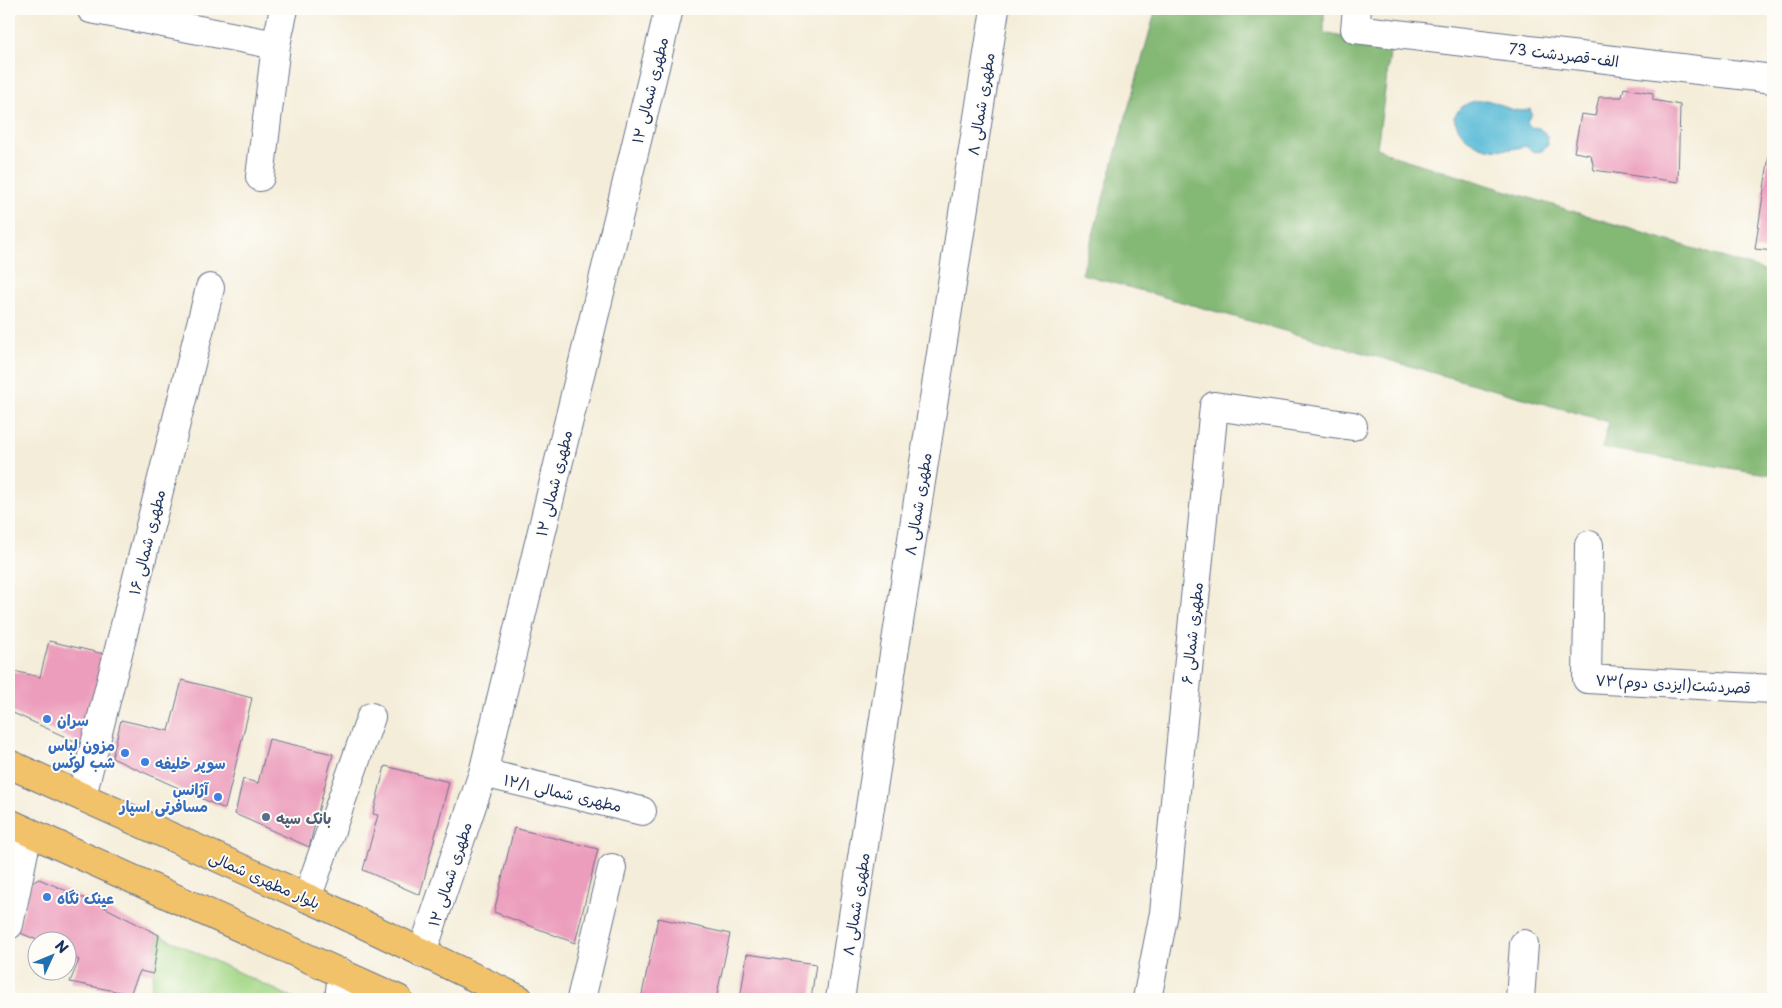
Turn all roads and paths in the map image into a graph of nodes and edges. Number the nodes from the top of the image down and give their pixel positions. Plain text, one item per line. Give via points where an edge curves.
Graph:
1 (91, 9) edge
2 (284, 9) edge
3 (669, 9) edge
4 (994, 9) edge
5 (1356, 19) edge
6 (276, 45) junction
7 (1773, 79) edge
8 (260, 177) dead end
9 (210, 288) dead end
10 (1353, 426) dead end
11 (1589, 545) dead end
12 (1773, 689) edge
13 (371, 718) dead end
14 (9, 764) edge
15 (483, 772) junction
16 (82, 796) junction
17 (642, 811) dead end
18 (18, 828) edge
19 (612, 868) dead end
20 (307, 898) junction
21 (9, 925) edge
22 (1524, 944) dead end
23 (422, 953) junction
24 (341, 986) edge
25 (398, 999) edge
26 (519, 999) edge
27 (581, 999) edge
28 (840, 999) edge
29 (1147, 999) edge
30 (1520, 999) edge

1 - 6 street
2 - 6 street
3 - 15 street, ۱۲ مطهری شمالی
4 - 28 street, ۸ مطهری شمالی
5 - 7 street, 73 الف-قصردشت
6 - 8 street
9 - 16 street, ۱۶ مطهری شمالی
10 - 29 street, ۶ مطهری شمالی via 1214,406 1164,913
11 - 12 street, ۷۳قصردشت(ایزدی دوم) via 1587,679
13 - 20 street
14 - 16 main road, بلوار مطهرى شمالى
15 - 17 street, ۱۲/۱ مطهری شمالی
15 - 23 street, ۱۲ مطهری شمالی
16 - 20 main road, بلوار مطهرى شمالى
18 - 21 street
18 - 24 main road
19 - 27 street
20 - 23 main road, بلوار مطهرى شمالى
22 - 30 street
23 - 26 main road, بلوار مطهرى شمالى
24 - 25 main road

